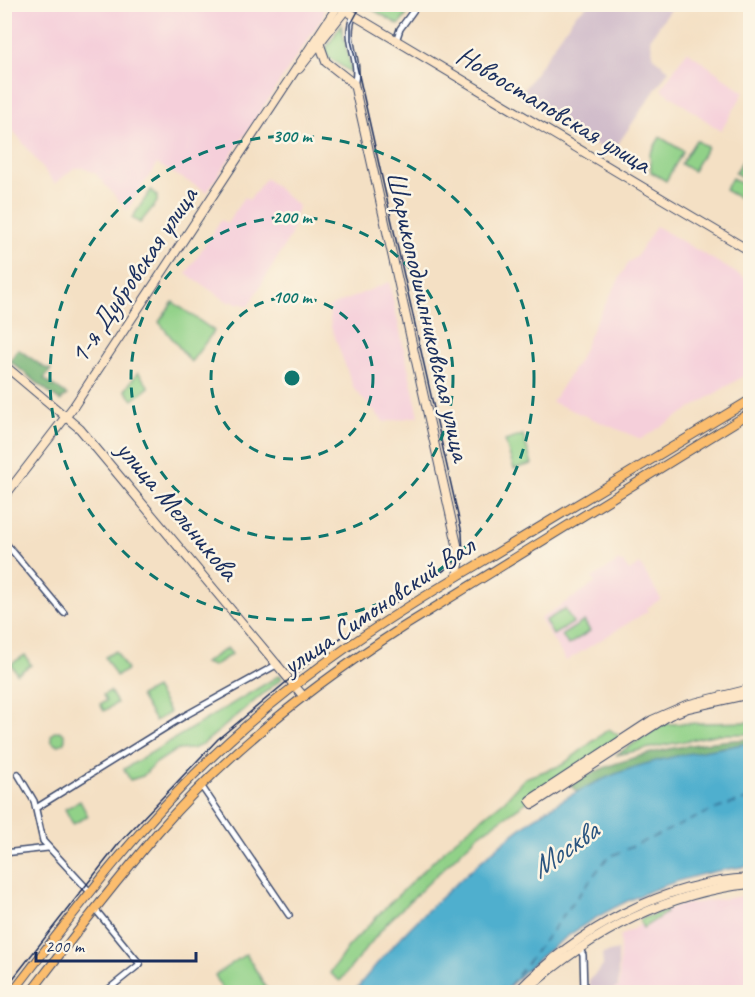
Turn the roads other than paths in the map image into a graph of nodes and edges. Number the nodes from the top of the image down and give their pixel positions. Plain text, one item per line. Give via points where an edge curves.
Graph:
1 (417, 4) edge
2 (337, 5) edge
3 (348, 8) edge
4 (354, 15) junction
5 (396, 40) junction
6 (320, 45) junction
7 (307, 62) junction
8 (326, 62) junction
9 (294, 74) junction
10 (354, 84) junction
11 (750, 251) edge
12 (4, 365) edge
13 (750, 400) edge
14 (750, 413) edge
15 (67, 416) junction
16 (4, 497) edge
17 (544, 523) junction
18 (551, 534) junction
19 (4, 542) edge
20 (460, 558) junction
21 (475, 566) junction
22 (457, 576) junction
23 (482, 577) junction
24 (63, 613) dead end
25 (352, 643) junction
26 (360, 654) junction
27 (278, 664) junction
28 (294, 685) junction
29 (750, 689) edge
30 (750, 694) edge
31 (304, 697) junction
32 (18, 774) dead end
33 (202, 787) junction
34 (177, 792) junction
35 (187, 802) junction
36 (36, 808) junction
37 (148, 822) junction
38 (159, 831) junction
39 (48, 848) junction
40 (4, 853) edge
41 (750, 878) edge
42 (750, 884) edge
43 (90, 892) junction
44 (95, 909) junction
45 (289, 915) dead end
46 (578, 947) junction
47 (13, 993) edge
48 (31, 993) edge
49 (105, 993) edge
50 (517, 993) edge
51 (524, 993) edge
52 (584, 993) edge

1 - 5 street
2 - 3 main road, Новоостаповская улица
2 - 9 main road, 1-я Дубровская улица
3 - 4 main road, Новоостаповская улица
3 - 6 main road, 1-я Дубровская улица
4 - 5 main road, Новоостаповская улица
4 - 10 street, Шарикоподшипниковская улица via 349,30 356,69
5 - 11 main road, Новоостаповская улица
6 - 7 main road, 1-я Дубровская улица
6 - 8 main road
7 - 8 main road
7 - 9 main road, 1-я Дубровская улица
8 - 10 main road
9 - 15 main road, 1-я Дубровская улица
10 - 20 main road, Шарикоподшипниковская улица
12 - 15 main road, улица Мельникова
13 - 17 main road, улица Симоновский Вал
14 - 18 main road, улица Симоновский Вал
15 - 16 main road, 1-я Дубровская улица
15 - 27 main road, улица Мельникова
17 - 18 main road via 553,525
17 - 21 main road, улица Симоновский Вал
18 - 23 main road, улица Симоновский Вал
19 - 24 street
20 - 21 main road
20 - 22 main road
21 - 22 main road, улица Симоновский Вал
21 - 23 street via 472,575
22 - 25 main road, улица Симоновский Вал
23 - 26 main road, улица Симоновский Вал
25 - 26 main road via 350,652
25 - 28 main road, улица Симоновский Вал
26 - 31 main road, улица Симоновский Вал
27 - 28 main road, улица Мельникова
27 - 36 street, улица Симоновский Вал via 186,715
28 - 31 main road, улица Мельникова
28 - 34 main road, улица Симоновский Вал
29 - 30 main road via 686,705 651,720 532,802 670,715
31 - 33 main road, улица Симоновский Вал via 239,750
32 - 36 street
33 - 35 main road, улица Симоновский Вал
33 - 45 street
34 - 35 street via 177,802
34 - 37 main road, улица Симоновский Вал
35 - 38 main road, улица Симоновский Вал
36 - 39 street
37 - 38 street via 159,820
37 - 43 main road, улица Симоновский Вал
38 - 44 main road, улица Симоновский Вал
39 - 40 street
39 - 43 street
41 - 46 main road via 666,895 613,920
42 - 46 main road via 669,901
43 - 47 main road, улица Симоновский Вал
44 - 48 main road, улица Симоновский Вал
44 - 49 street via 140,964
46 - 50 main road via 545,966
46 - 51 main road
46 - 52 street via 583,955

